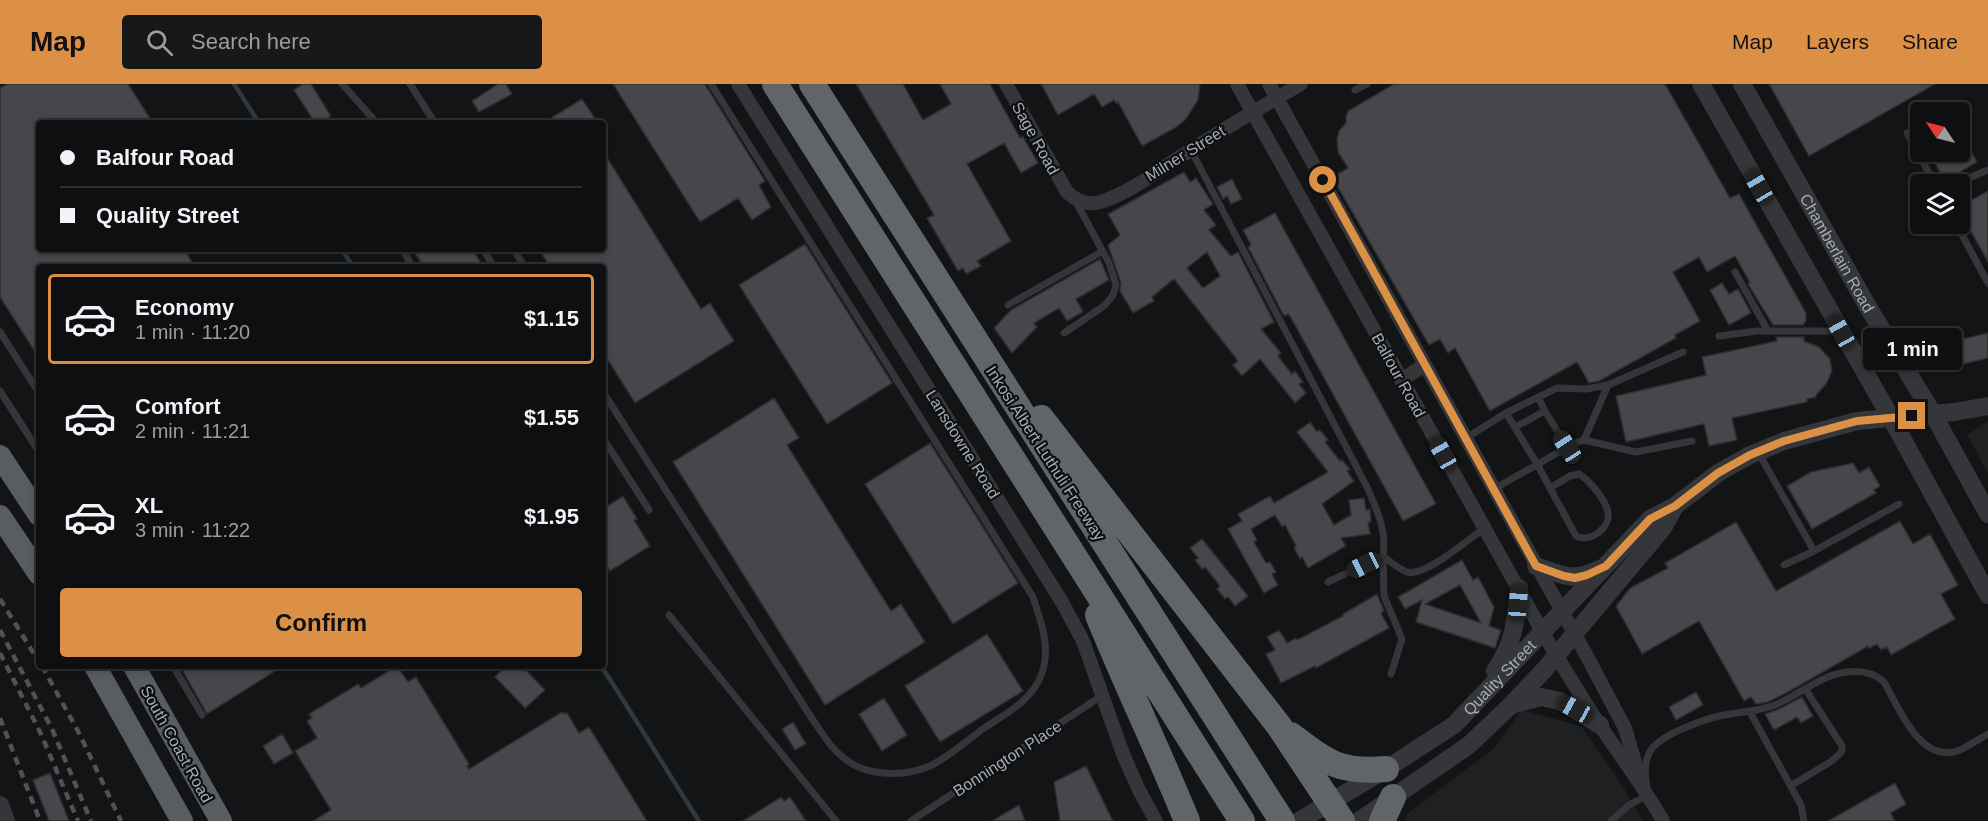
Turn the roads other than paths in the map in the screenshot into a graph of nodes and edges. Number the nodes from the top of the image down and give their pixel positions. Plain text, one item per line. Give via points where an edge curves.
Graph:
1 (342, 84) edge
2 (410, 84) edge
3 (711, 84) edge
4 (738, 84) edge
5 (775, 84) edge
6 (812, 84) edge
7 (1006, 84) edge
8 (1237, 84) edge
9 (1269, 84) edge
10 (1301, 84) edge
11 (1367, 84) edge
12 (1701, 84) edge
13 (1742, 84) edge
14 (1355, 90) dead end
15 (1277, 98) junction
16 (1252, 111) junction
17 (374, 120) edge
18 (433, 120) edge
19 (1907, 133) dead end
20 (1191, 150) junction
21 (1988, 170) edge
22 (1930, 174) edge
23 (1970, 178) edge
24 (1071, 196) junction
25 (1961, 234) edge
26 (1103, 251) junction
27 (1735, 272) dead end
28 (1988, 283) edge
29 (951, 304) junction
30 (1008, 305) dead end
31 (1768, 331) junction
32 (0, 332) edge
33 (1841, 332) junction
34 (1064, 333) dead end
35 (1719, 336) dead end
36 (1683, 352) dead end
37 (1425, 365) junction
38 (1401, 380) junction
39 (1608, 385) junction
40 (36, 388) edge
41 (0, 391) edge
42 (606, 397) edge
43 (1539, 397) junction
44 (1988, 406) edge
45 (1545, 411) junction
46 (1506, 413) junction
47 (1933, 414) junction
48 (1891, 418) junction
49 (1515, 427) junction
50 (1466, 438) junction
51 (1584, 440) junction
52 (1692, 441) dead end
53 (606, 444) edge
54 (36, 447) edge
55 (1567, 447) junction
56 (1758, 452) junction
57 (0, 456) edge
58 (1537, 464) junction
59 (1550, 488) junction
60 (1494, 489) junction
61 (1899, 504) dead end
62 (1675, 506) junction
63 (36, 510) edge
64 (649, 510) dead end
65 (1988, 514) edge
66 (0, 516) edge
67 (1485, 528) junction
68 (1070, 548) junction
69 (1814, 551) junction
70 (1383, 556) junction
71 (1784, 565) dead end
72 (1536, 566) junction
73 (1606, 566) junction
74 (36, 570) edge
75 (1328, 582) dead end
76 (1519, 588) junction
77 (1988, 595) edge
78 (1563, 612) junction
79 (669, 615) dead end
80 (1543, 633) junction
81 (1575, 634) junction
82 (1557, 656) junction
83 (97, 669) edge
84 (136, 669) edge
85 (175, 669) edge
86 (1391, 674) dead end
87 (1806, 690) junction
88 (1103, 695) junction
89 (1511, 705) junction
90 (1750, 712) junction
91 (202, 715) dead end
92 (1466, 715) junction
93 (1600, 725) junction
94 (1279, 726) junction
95 (1988, 734) edge
96 (1386, 769) junction
97 (1792, 785) junction
98 (1645, 790) junction
99 (1393, 797) junction
100 (0, 805) edge
101 (1321, 814) edge
102 (6, 821) edge
103 (182, 821) edge
104 (221, 821) edge
105 (836, 821) edge
106 (911, 821) edge
107 (1156, 821) edge
108 (1187, 821) edge
109 (1242, 821) edge
110 (1282, 821) edge
111 (1359, 821) edge
112 (1382, 821) edge
113 (1611, 821) edge
114 (1663, 821) edge
115 (1804, 821) edge

1 - 17 lane
2 - 18 lane
3 - 42 lane via 1033,597 1047,653 1031,694 932,765 901,773 871,772 846,760 813,720
4 - 88 street, Lansdowne Road via 1062,602 1083,641
5 - 68 highway, Inkosi Albert Luthuli Freeway
6 - 29 highway, Inkosi Albert Luthuli Freeway
7 - 24 street, Sage Road
8 - 16 street, Balfour Road
9 - 15 street, Balfour Road
10 - 15 street, Milner Street
11 - 14 lane
12 - 33 street
13 - 47 street, Chamberlain Road
15 - 16 street, Milner Street
15 - 37 street, Balfour Road
16 - 20 street, Milner Street
16 - 38 street, Balfour Road
19 - 22 lane
20 - 24 street, Milner Street via 1124,192 1098,203
20 - 70 lane via 1367,487 1384,531
21 - 23 lane
24 - 26 lane
25 - 28 lane
26 - 30 lane
26 - 34 lane via 1115,279 1113,295 1104,306
27 - 31 lane
29 - 94 highway
29 - 110 highway, Inkosi Albert Luthuli Freeway
31 - 33 lane
31 - 35 lane
32 - 40 lane
33 - 48 street
36 - 39 lane
37 - 38 street
37 - 50 street, Balfour Road
38 - 67 street, Balfour Road
39 - 43 lane via 1557,388
39 - 51 lane
41 - 54 lane
43 - 45 lane
43 - 46 lane
44 - 47 street, Quality Street
45 - 49 lane
45 - 55 lane
46 - 49 lane
46 - 50 lane
47 - 48 street, Quality Street
47 - 65 street, Chamberlain Road
48 - 56 street, Quality Street via 1857,421
48 - 77 street
49 - 58 lane
50 - 60 street, Balfour Road
51 - 52 lane via 1636,452
51 - 55 lane
53 - 64 lane
55 - 58 lane
56 - 62 street, Quality Street via 1718,473
56 - 69 lane
57 - 63 highway
58 - 59 lane
58 - 60 lane
59 - 59 lane via 1576,536 1587,538 1604,528 1608,512 1584,477 1570,476
60 - 72 street, Balfour Road
61 - 69 lane
62 - 73 street, Quality Street via 1650,519
62 - 81 street, Quality Street via 1663,528
66 - 74 highway
67 - 70 lane via 1428,567 1414,572 1406,572
67 - 76 street, Balfour Road
68 - 108 highway
68 - 109 highway, Inkosi Albert Luthuli Freeway
69 - 71 lane
70 - 75 lane
70 - 86 lane via 1384,596 1402,639
72 - 73 street via 1575,578
72 - 78 street, Balfour Road
73 - 78 street, Quality Street
76 - 80 street, Balfour Road
76 - 92 street via 1514,634 1507,654
78 - 80 street, Quality Street
78 - 81 street, Balfour Road
79 - 105 lane
80 - 82 street, Balfour Road
80 - 92 street, Quality Street
81 - 82 street, Quality Street
81 - 98 street, Balfour Road via 1625,728
82 - 89 street, Quality Street
82 - 93 street, Balfour Road
83 - 103 highway, South Coast Road
84 - 104 highway, South Coast Road
85 - 91 lane
87 - 90 lane
87 - 95 lane via 1840,673 1871,674 1884,682 1914,733 1933,750 1960,750
87 - 97 lane via 1842,751
88 - 106 lane, Bonnington Place
88 - 107 street, Lansdowne Road via 1139,790
89 - 93 street via 1541,697 1560,701
89 - 99 street, Quality Street via 1469,745
90 - 97 lane
90 - 98 lane via 1704,721 1658,743 1647,760
92 - 96 street, Quality Street
93 - 98 street, Balfour Road
94 - 96 highway via 1338,767
94 - 101 highway via 1320,790
96 - 101 street, Quality Street
97 - 115 lane
98 - 113 lane
98 - 114 street, Balfour Road
99 - 111 street, Quality Street
99 - 112 highway
100 - 102 street

